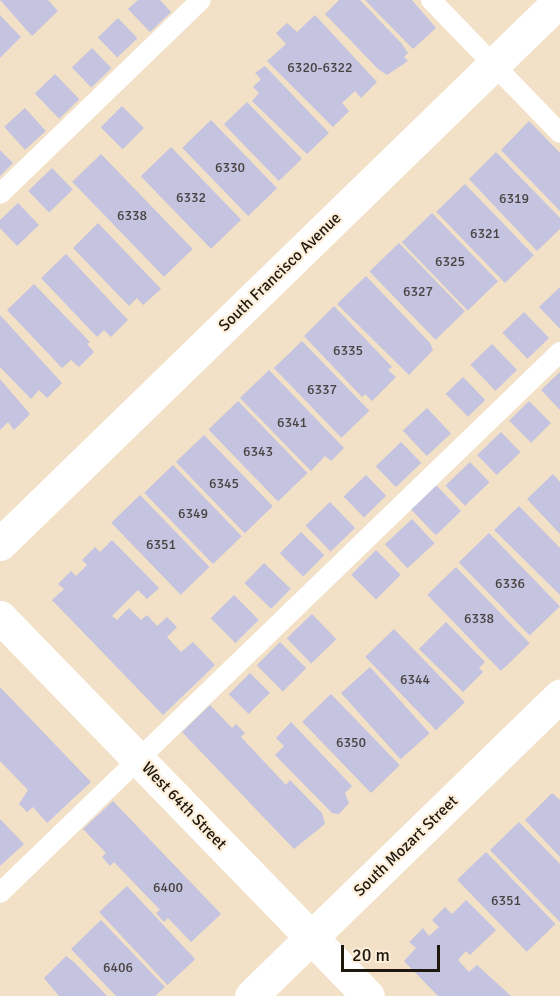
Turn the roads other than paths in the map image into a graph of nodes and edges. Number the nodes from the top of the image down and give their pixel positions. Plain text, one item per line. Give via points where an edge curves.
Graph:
1 (201, 0) edge
2 (431, 0) edge
3 (560, 0) edge
4 (493, 65) junction
5 (560, 133) edge
6 (0, 194) edge
7 (560, 352) edge
8 (0, 544) edge
9 (0, 617) edge
10 (560, 696) edge
11 (138, 759) junction
12 (0, 892) edge
13 (311, 938) junction
14 (251, 996) edge
15 (368, 996) edge

1 - 6 lane
2 - 4 lane
3 - 4 street, South Francisco Avenue
4 - 5 lane
4 - 8 street, South Francisco Avenue
7 - 11 lane
9 - 11 street, West 64th Street
10 - 13 street, South Mozart Street
11 - 12 lane
11 - 13 street, West 64th Street
13 - 14 street, South Mozart Street
13 - 15 street, West 64th Street

